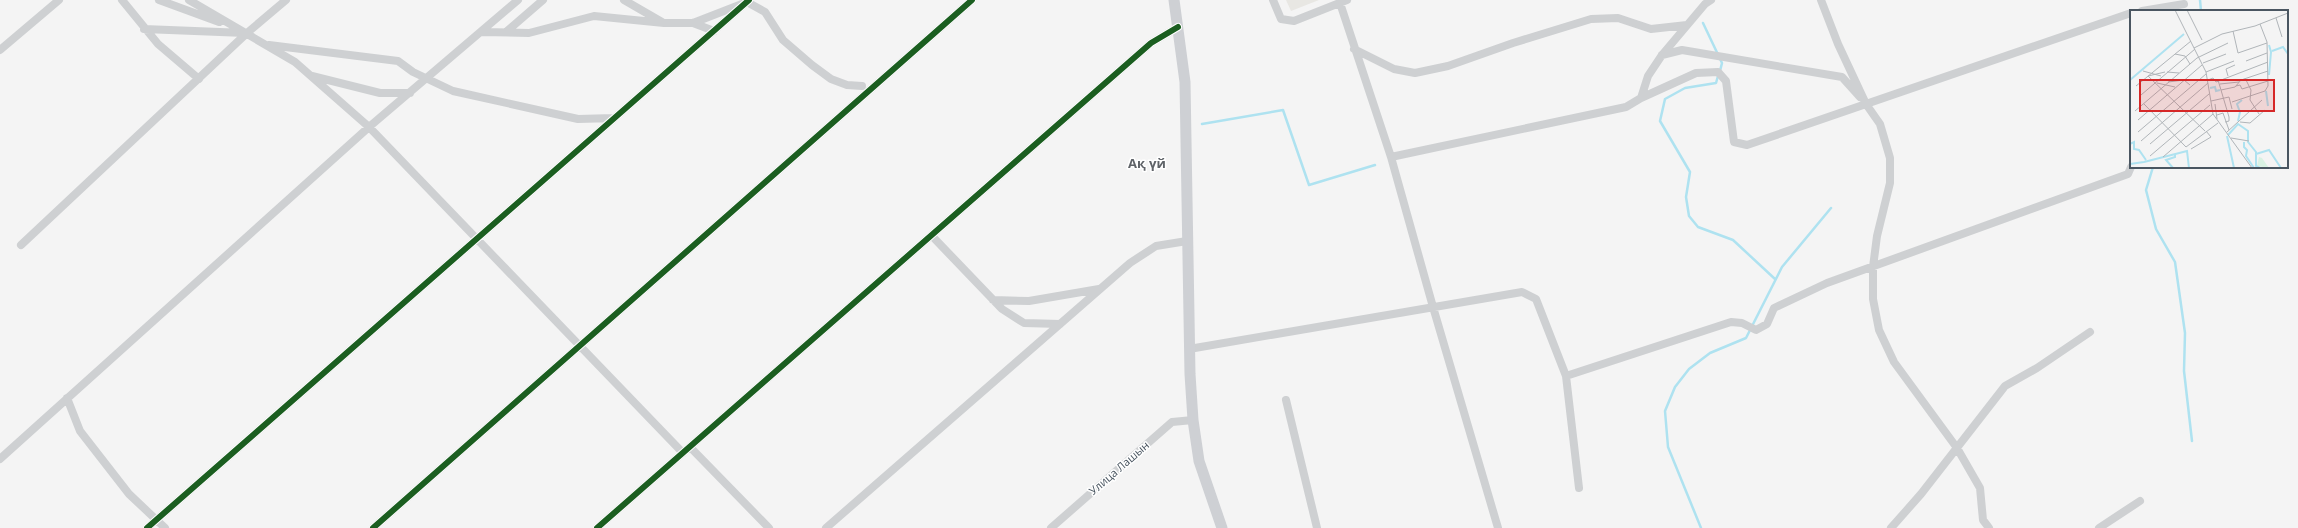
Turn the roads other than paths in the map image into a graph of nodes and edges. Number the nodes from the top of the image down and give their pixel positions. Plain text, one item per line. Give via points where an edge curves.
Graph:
1 (59, 0) edge
2 (122, 0) edge
3 (159, 0) edge
4 (189, 0) edge
5 (286, 0) edge
6 (518, 0) edge
7 (543, 0) edge
8 (624, 0) edge
9 (972, 0) edge
10 (1174, 0) edge
11 (1273, 0) edge
12 (1711, 0) edge
13 (1821, 0) edge
14 (748, 1) edge
15 (1344, 1) edge
16 (2184, 5) edge
17 (2149, 10) edge
18 (2130, 13) edge
19 (664, 23) junction
20 (693, 23) junction
21 (1687, 25) junction
22 (1178, 27) junction
23 (144, 29) junction
24 (714, 31) junction
25 (481, 32) junction
26 (506, 32) junction
27 (247, 33) junction
28 (266, 44) junction
29 (1354, 48) junction
30 (0, 50) edge
31 (1662, 55) junction
32 (309, 75) junction
33 (429, 78) junction
34 (199, 79) junction
35 (862, 86) dead end
36 (410, 93) junction
37 (1641, 98) junction
38 (1866, 104) junction
39 (614, 118) junction
40 (369, 127) junction
41 (1391, 157) junction
42 (2131, 168) edge
43 (932, 236) junction
44 (477, 239) junction
45 (1187, 241) junction
46 (22, 244) dead end
47 (1873, 266) junction
48 (1101, 289) junction
49 (993, 300) junction
50 (1433, 307) junction
51 (1060, 324) junction
52 (2090, 332) dead end
53 (580, 347) junction
54 (1189, 349) junction
55 (1566, 376) junction
56 (67, 398) junction
57 (1286, 400) dead end
58 (1193, 420) junction
59 (690, 447) junction
60 (1957, 448) junction
61 (683, 453) junction
62 (0, 458) edge
63 (1579, 488) dead end
64 (2140, 501) dead end
65 (157, 519) junction
66 (147, 528) edge
67 (165, 528) edge
68 (372, 528) edge
69 (597, 528) edge
70 (769, 528) edge
71 (826, 528) edge
72 (1051, 528) edge
73 (1222, 528) edge
74 (1317, 528) edge
75 (1498, 528) edge
76 (1890, 528) edge
77 (1989, 528) edge
78 (2099, 528) edge

1 - 30 street
2 - 23 street
3 - 27 street
4 - 27 street
5 - 27 street
6 - 25 street
7 - 26 street
8 - 19 street
9 - 53 street
10 - 22 main road
11 - 15 street via 1281,20 1294,20
12 - 21 street
13 - 38 street
14 - 20 street
14 - 24 street
14 - 35 street via 765,12 783,40 831,80
15 - 29 street
16 - 17 street
18 - 38 street
19 - 20 street
19 - 26 street via 594,16 529,33
20 - 24 street
21 - 29 street via 1651,29 1618,18 1591,20 1512,42 1448,66 1415,73 1394,69
21 - 31 street
22 - 43 street via 1151,43
22 - 45 main road via 1185,82
23 - 27 street
23 - 34 street
24 - 39 street
25 - 26 street
25 - 33 street
27 - 28 street
27 - 34 street
28 - 32 street via 295,62
28 - 33 street via 398,61 413,72
29 - 41 street
31 - 37 street via 1648,76
31 - 38 street via 1682,50 1842,77
32 - 36 street via 380,93
32 - 40 street
33 - 36 street
33 - 39 street via 453,91 578,119
34 - 46 street
36 - 40 street
37 - 38 street via 1696,73 1718,72 1726,81 1734,142 1747,145
37 - 41 street via 1626,107
38 - 47 street via 1880,124 1890,158 1890,183 1877,236
39 - 44 street
40 - 44 street
40 - 56 street
41 - 50 street
42 - 47 street via 2128,174
43 - 49 street
43 - 59 street
44 - 53 street
44 - 65 street
45 - 48 street via 1156,246 1130,263
45 - 54 main road
47 - 55 street via 1827,283 1774,308 1767,324 1756,330 1742,323 1731,322
47 - 60 street via 1873,299 1879,330 1894,362
48 - 49 street via 1029,301
48 - 51 street
49 - 51 street via 1002,310 1024,323
50 - 54 street
50 - 55 street via 1522,292 1536,299
50 - 75 street
51 - 71 street
52 - 60 street via 2005,386
53 - 61 street
53 - 68 street
54 - 58 main road
55 - 63 street
56 - 62 street
56 - 65 street via 80,431 129,494
57 - 74 street
58 - 72 street, Улица Лашын via 1172,422
58 - 73 main road via 1199,461
59 - 61 street
59 - 70 street
60 - 76 street
60 - 77 street via 1980,488 1983,520
61 - 69 street
64 - 78 street
65 - 66 street
65 - 67 street

